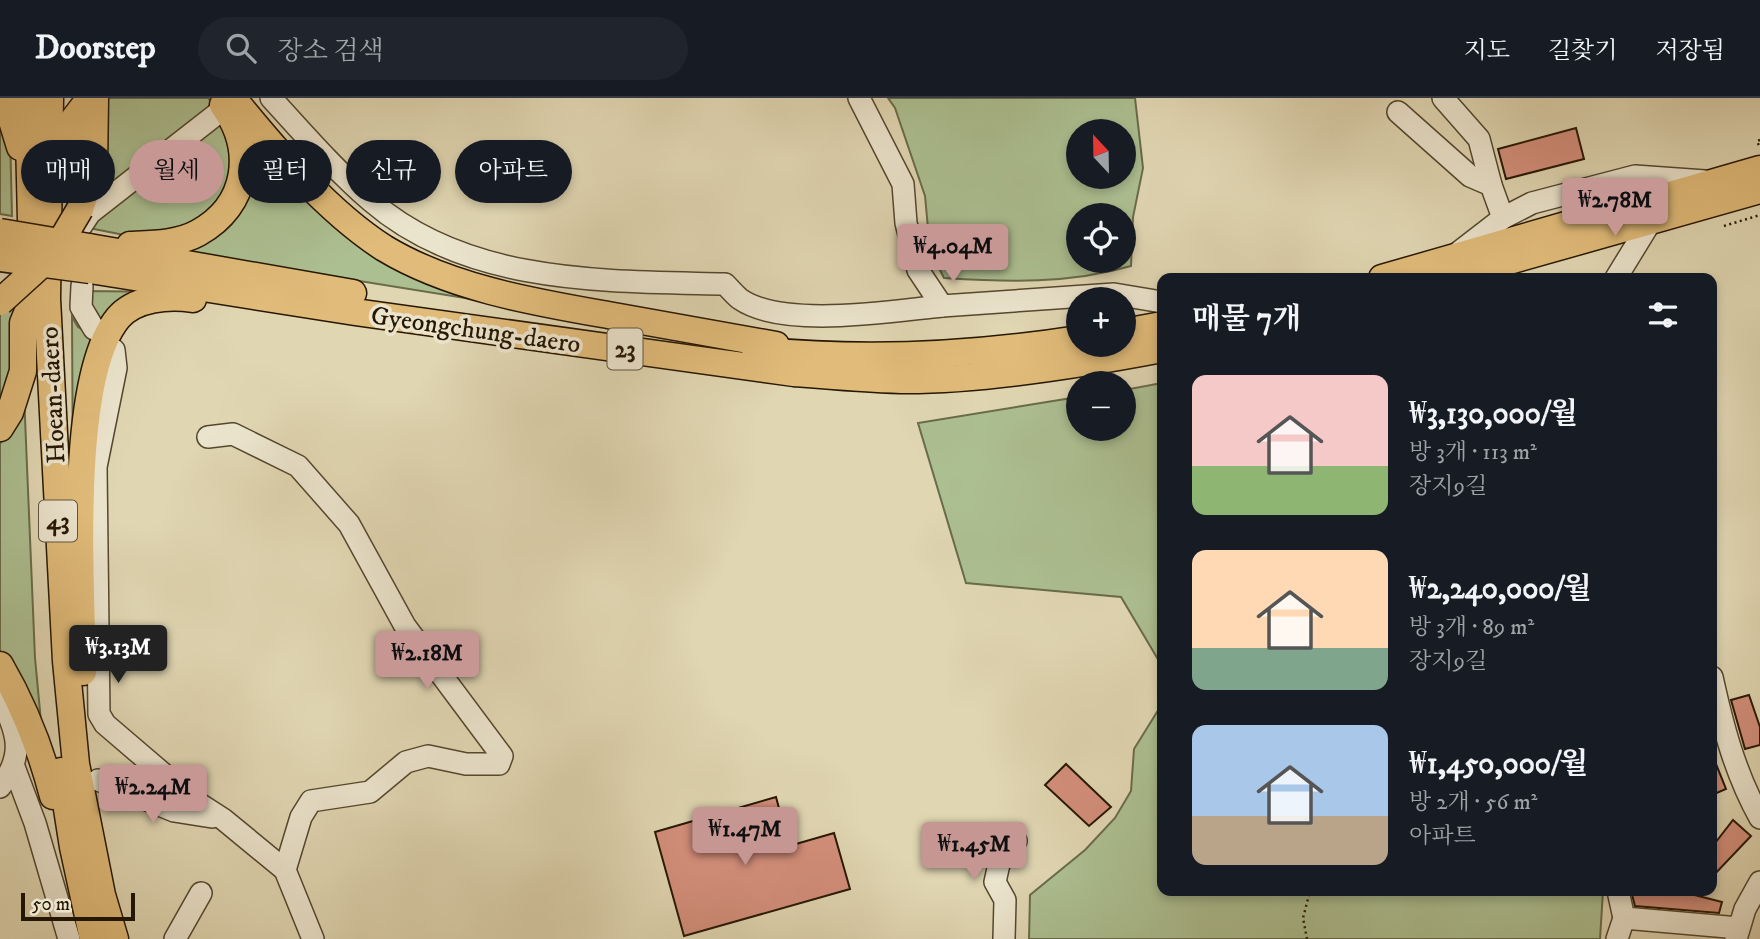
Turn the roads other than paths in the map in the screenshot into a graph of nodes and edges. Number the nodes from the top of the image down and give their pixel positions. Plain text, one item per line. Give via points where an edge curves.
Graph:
1 (5, 98) edge
2 (28, 98) edge
3 (50, 98) edge
4 (89, 98) edge
5 (95, 98) edge
6 (271, 98) edge
7 (859, 98) edge
8 (1443, 98) edge
9 (223, 103) edge
10 (1398, 111) dead end
11 (29, 140) edge
12 (21, 155) edge
13 (1760, 169) edge
14 (1718, 182) junction
15 (1491, 185) junction
16 (1760, 190) edge
17 (30, 203) edge
18 (50, 208) junction
19 (1503, 218) junction
20 (1651, 221) junction
21 (0, 232) edge
22 (0, 258) edge
23 (85, 258) junction
24 (1450, 268) edge
25 (1416, 273) edge
26 (1619, 273) edge
27 (33, 299) junction
28 (1157, 301) edge
29 (0, 302) edge
30 (942, 306) junction
31 (355, 312) junction
32 (1157, 326) edge
33 (94, 329) dead end
34 (1136, 330) edge
35 (1066, 340) edge
36 (114, 350) dead end
37 (1157, 350) edge
38 (846, 358) junction
39 (0, 428) edge
40 (208, 437) dead end
41 (0, 665) edge
42 (0, 697) edge
43 (1717, 699) edge
44 (13, 767) junction
45 (98, 780) dead end
46 (0, 787) edge
47 (84, 803) junction
48 (1760, 818) edge
49 (223, 820) junction
50 (1016, 841) dead end
51 (285, 870) junction
52 (1760, 883) edge
53 (201, 893) dead end
54 (1619, 896) edge
55 (86, 910) junction
56 (1624, 918) junction
57 (1737, 934) edge
58 (69, 939) edge
59 (93, 939) edge
60 (115, 939) edge
61 (175, 939) edge
62 (313, 939) edge
63 (1004, 939) edge
64 (1617, 939) edge

1 - 12 main road
2 - 11 main road, Hoean-daero / 43
3 - 18 main road, Hoean-daero / 43
4 - 18 main road via 74,119 64,187
5 - 29 main road, bridge via 94,167 80,209 54,253
6 - 30 street via 372,203 463,254 581,281 725,284 740,299 762,310 794,314 831,316
7 - 30 street via 903,184 905,223 918,270
8 - 15 street via 1479,139
9 - 23 street via 90,213
9 - 23 main road via 237,125 243,171 232,200 217,220 196,234 162,244
9 - 38 main road via 353,225 387,249 427,267 498,294
10 - 15 street via 1470,176
13 - 14 main road
14 - 19 street via 1634,176 1532,203
14 - 24 main road
15 - 19 street
16 - 20 main road
17 - 27 main road, Hoean-daero / 43
18 - 47 main road, Hoean-daero / 43 via 47,299 61,592 72,729
19 - 24 street
20 - 24 main road
20 - 26 street
21 - 23 main road, Gyeongchung-daero / 23, bridge
22 - 23 main road, Gyeongchung-daero / 23, bridge
23 - 31 main road, Gyeongchung-daero / 23
23 - 33 street via 81,307
23 - 38 main road, Gyeongchung-daero / 23 via 737,349
24 - 25 main road
27 - 39 main road via 23,323 23,371
27 - 55 main road, Hoean-daero / 43 via 51,684 63,791
28 - 30 street via 1114,294
31 - 37 main road, Gyeongchung-daero / 23 via 794,373 904,380 988,374
31 - 47 main road via 176,296 134,306 119,317 107,336 87,401 82,490
32 - 34 main road
35 - 38 main road, Gyeongchung-daero / 23 via 928,355
36 - 49 street via 116,368 96,467 99,714 104,724
40 - 51 street via 233,434 298,466 349,524 405,626 502,756 499,764 466,765 428,756 406,762 370,792 311,801 301,817
41 - 55 main road via 17,694 45,766
42 - 44 street via 19,743
43 - 48 street via 1743,787
44 - 46 street
44 - 58 street via 35,823
45 - 49 street via 174,811
47 - 60 main road, Hoean-daero / 43
49 - 51 street
50 - 63 street via 999,864 995,882 1005,900
51 - 62 street
52 - 57 street
53 - 61 street
54 - 56 street
55 - 59 main road, Hoean-daero / 43
56 - 57 street
56 - 64 street

